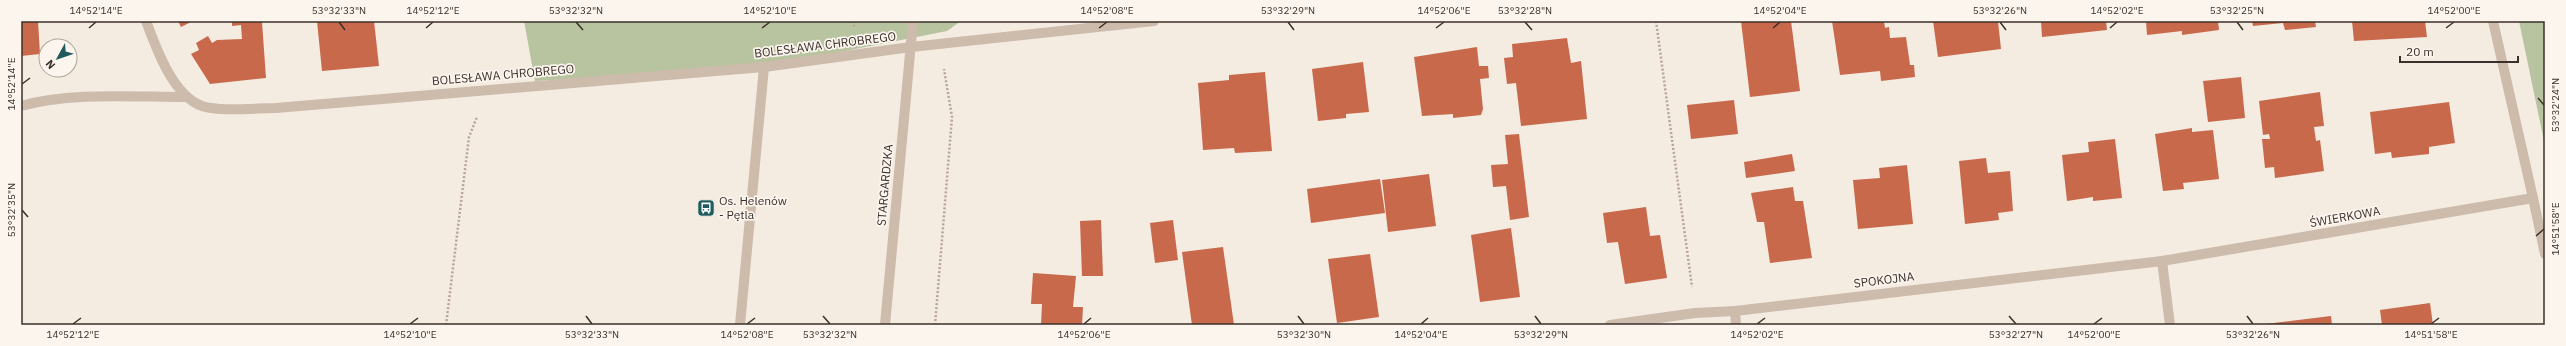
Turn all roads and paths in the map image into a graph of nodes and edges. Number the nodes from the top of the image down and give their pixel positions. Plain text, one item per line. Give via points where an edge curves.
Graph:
1 (146, 21) edge
2 (913, 21) edge
3 (1154, 21) edge
4 (1656, 21) edge
5 (2493, 21) edge
6 (940, 44) junction
7 (911, 47) junction
8 (764, 67) junction
9 (488, 91) junction
10 (185, 97) junction
11 (21, 106) edge
12 (2533, 198) junction
13 (2545, 254) edge
14 (2162, 261) junction
15 (1735, 311) junction
16 (1695, 313) junction
17 (446, 325) edge
18 (740, 325) edge
19 (886, 325) edge
20 (935, 325) edge
21 (1610, 325) edge
22 (1736, 325) edge
23 (2170, 325) edge

1 - 10 street via 168,69
2 - 7 street, STARGARDZKA
3 - 6 street, BOLESŁAWA CHROBREGO
4 - 16 path
5 - 12 street
6 - 7 street, BOLESŁAWA CHROBREGO
6 - 20 path via 952,117
7 - 8 street, BOLESŁAWA CHROBREGO
7 - 19 street, STARGARDZKA
8 - 9 street, BOLESŁAWA CHROBREGO
8 - 18 street
9 - 10 street, BOLESŁAWA CHROBREGO via 276,108 203,106
9 - 17 path via 469,137
10 - 11 street via 93,97 34,102
12 - 13 street
12 - 14 street, ŚWIERKOWA
14 - 15 street, SPOKOJNA
14 - 23 street
15 - 16 street, SPOKOJNA
15 - 22 street
16 - 21 street, SPOKOJNA

